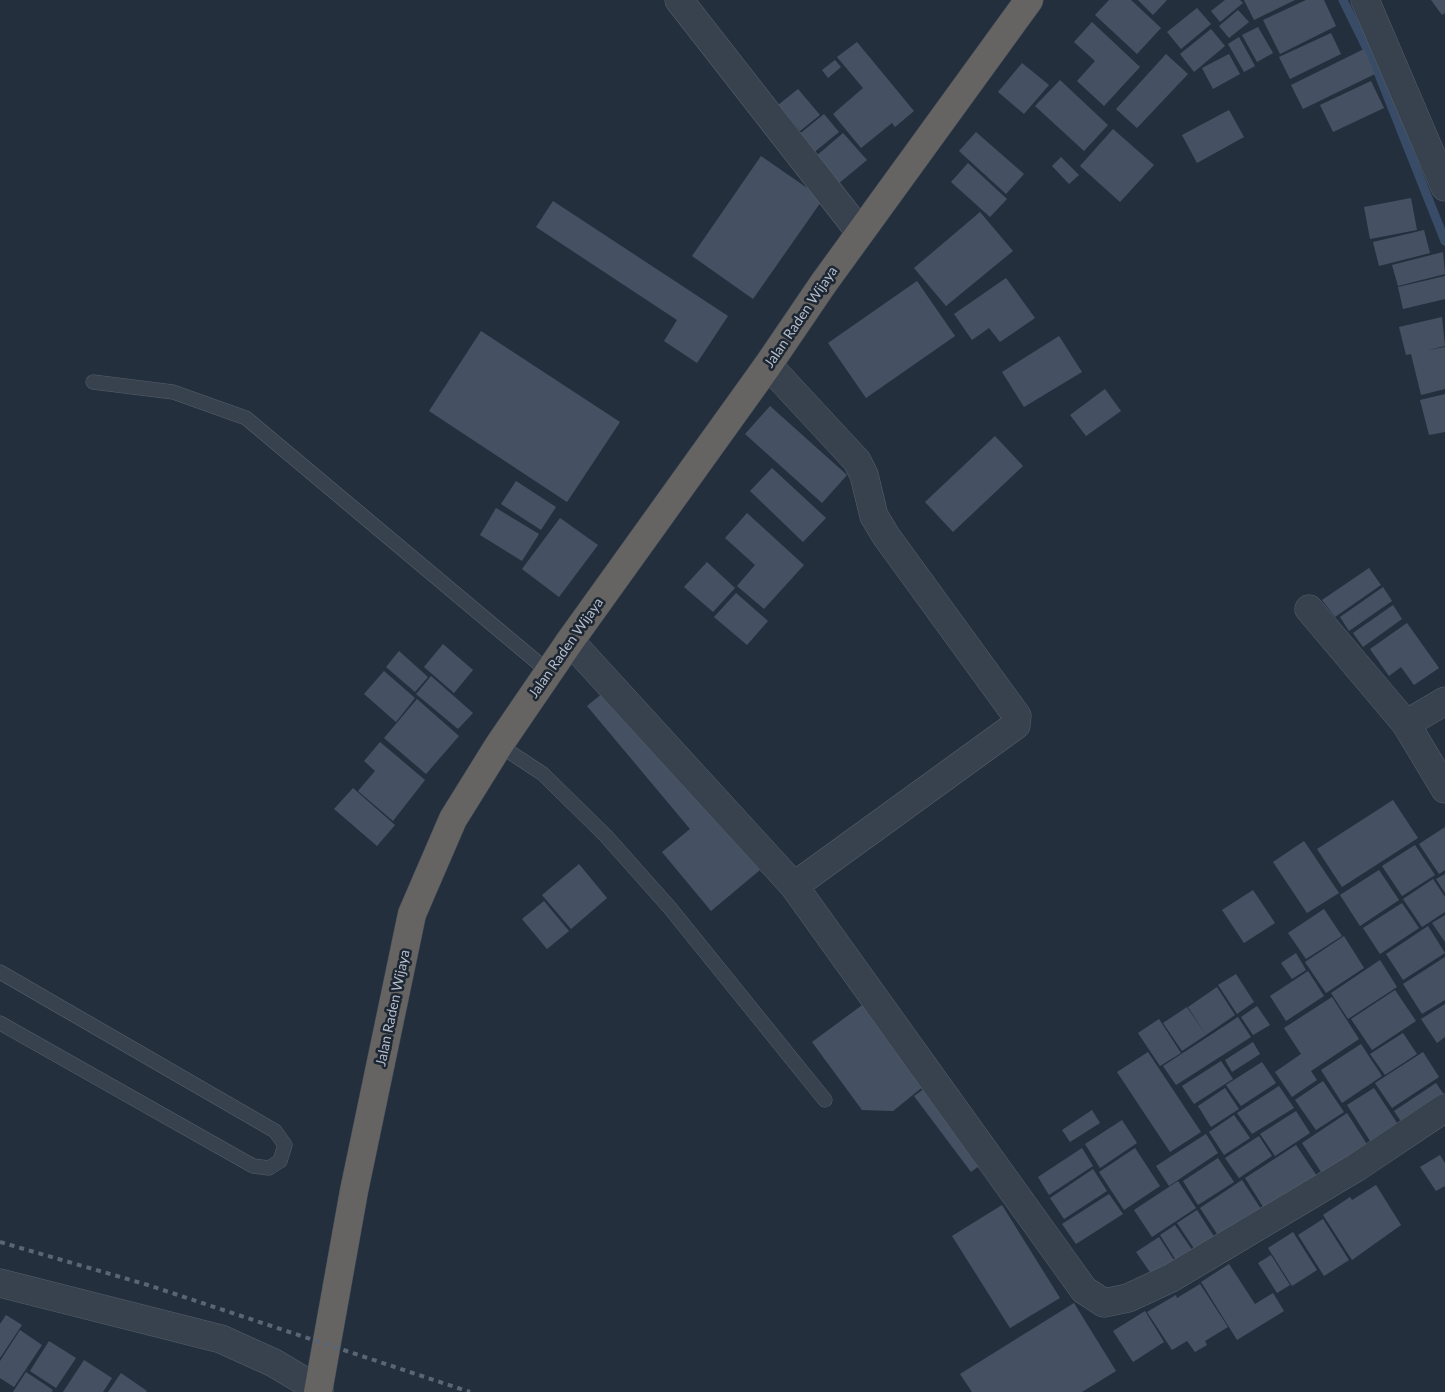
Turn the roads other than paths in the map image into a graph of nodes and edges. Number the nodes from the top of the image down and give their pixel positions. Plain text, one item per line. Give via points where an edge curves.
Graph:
1 (679, 0) edge
2 (1029, 0) edge
3 (1366, 0) edge
4 (1445, 187) edge
5 (860, 232) junction
6 (768, 366) junction
7 (93, 382) dead end
8 (1309, 609) dead end
9 (570, 641) junction
10 (549, 672) junction
11 (1445, 701) edge
12 (1406, 724) junction
13 (499, 745) junction
14 (1445, 789) edge
15 (794, 886) junction
16 (0, 972) edge
17 (0, 1022) edge
18 (825, 1100) dead end
19 (1445, 1108) edge
20 (0, 1283) edge
21 (318, 1391) edge

1 - 5 street
2 - 5 highway, Jalan Raden Wijaya
3 - 4 street
5 - 6 highway, Jalan Raden Wijaya
6 - 9 highway, Jalan Raden Wijaya
6 - 15 street via 858,460 874,516 886,536 1017,716 1016,725
7 - 10 lane via 173,392 246,418
8 - 12 street
9 - 10 highway, Jalan Raden Wijaya
9 - 15 street
10 - 13 highway, Jalan Raden Wijaya
11 - 12 street
12 - 14 street
13 - 18 lane via 543,774 606,836 670,908
13 - 21 highway, Jalan Raden Wijaya via 454,819 412,914 354,1191
15 - 19 street via 1084,1290 1104,1303 1128,1298 1171,1278 1357,1167
16 - 17 lane via 275,1131 285,1145 280,1161 269,1168 253,1166
20 - 21 street via 221,1339 274,1363

